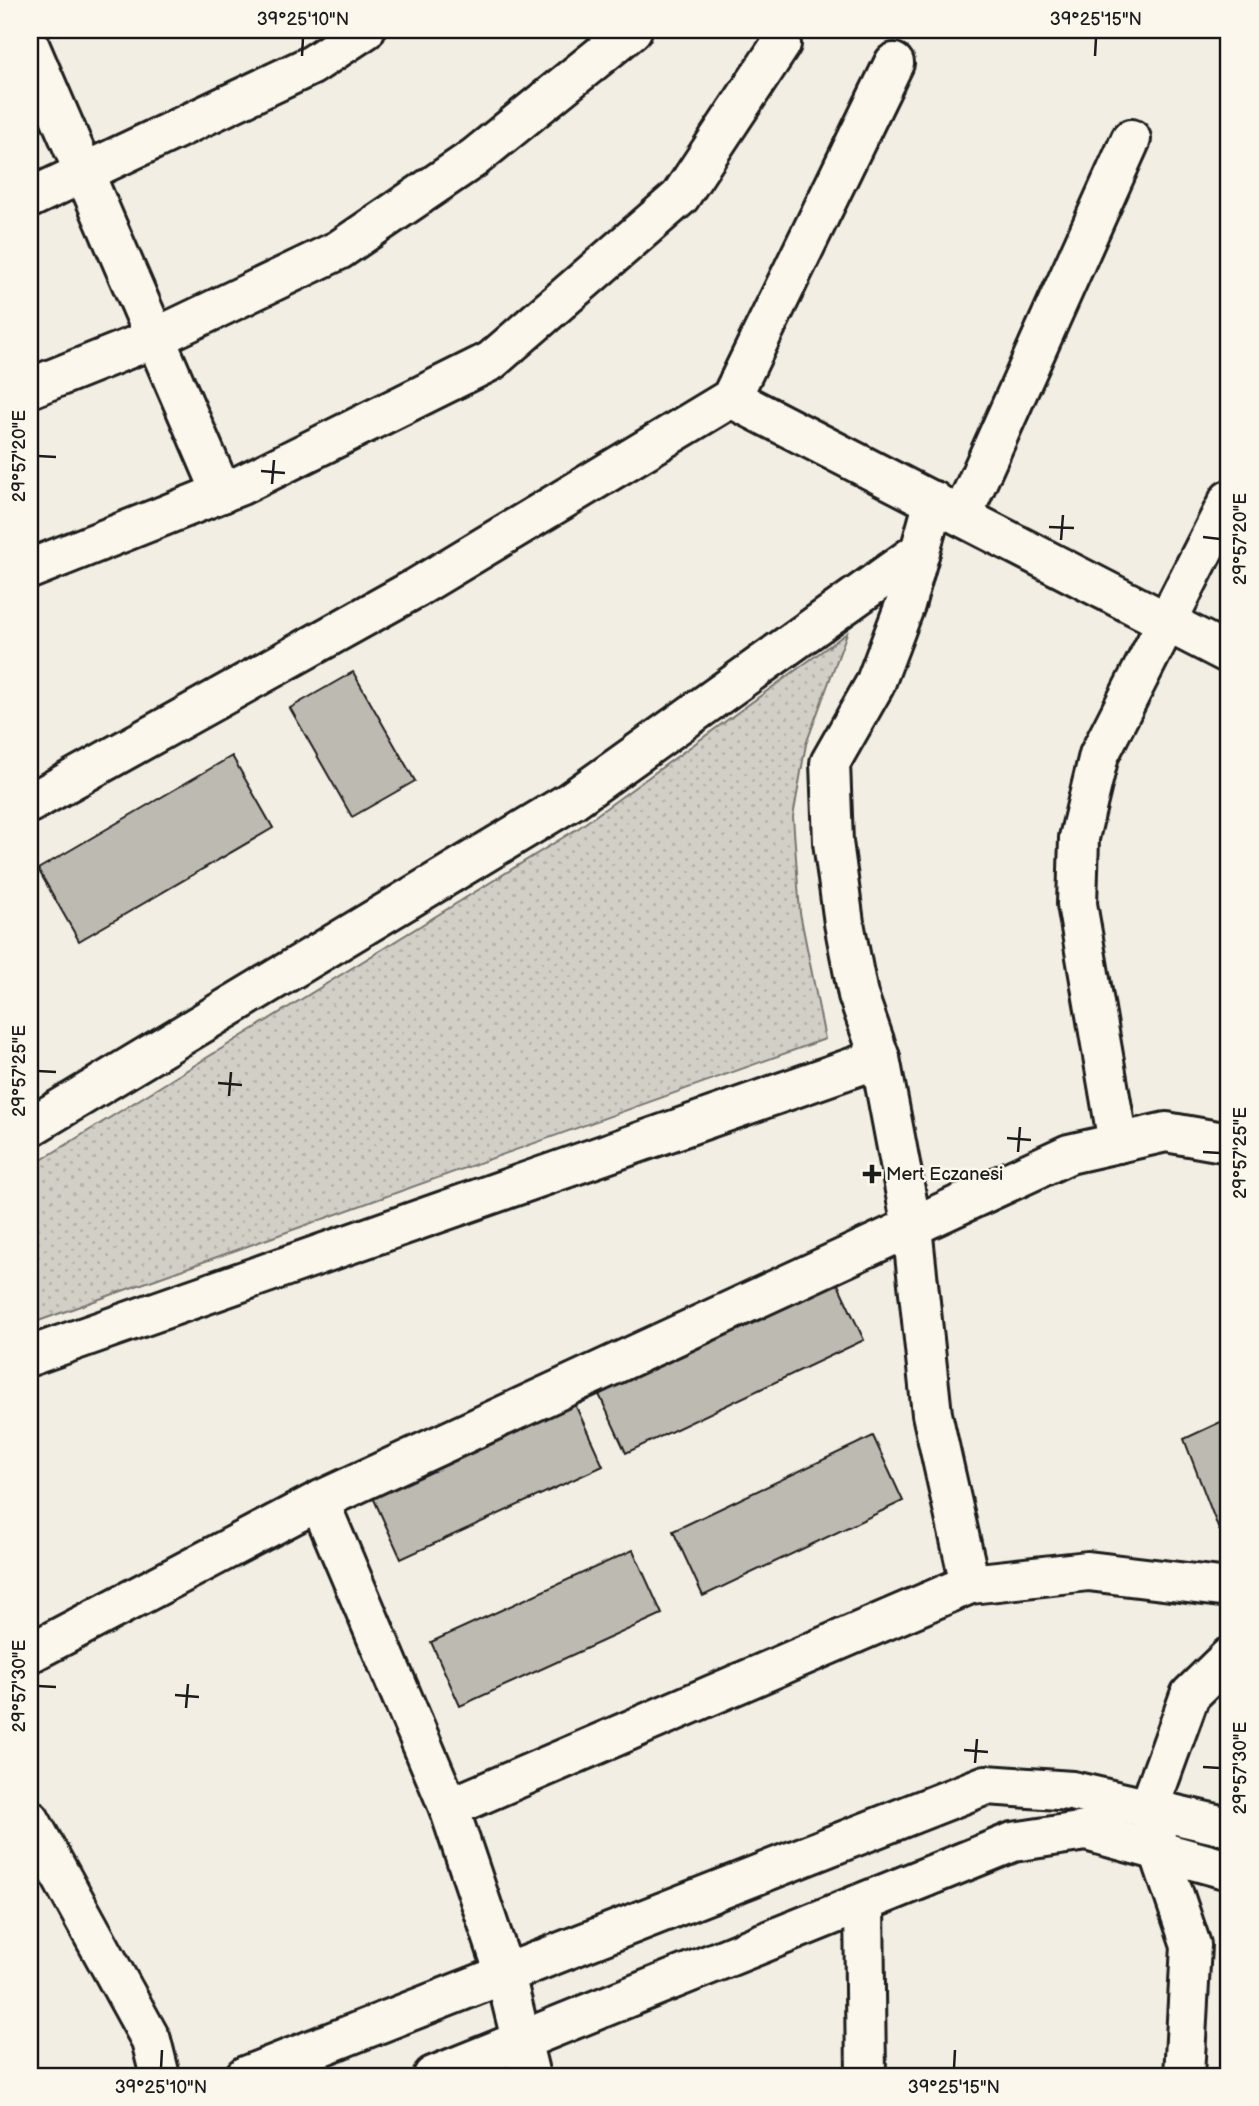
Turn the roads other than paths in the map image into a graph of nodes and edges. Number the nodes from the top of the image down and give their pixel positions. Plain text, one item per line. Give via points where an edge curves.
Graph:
1 (365, 30) edge
2 (632, 30) edge
3 (781, 44) dead end
4 (30, 47) edge
5 (894, 63) dead end
6 (1131, 139) dead end
7 (85, 173) junction
8 (30, 198) edge
9 (155, 338) junction
10 (30, 388) edge
11 (731, 398) junction
12 (222, 493) junction
13 (1229, 500) edge
14 (948, 509) junction
15 (920, 551) junction
16 (30, 569) edge
17 (1166, 621) junction
18 (1229, 654) edge
19 (30, 803) edge
20 (880, 1058) junction
21 (30, 1127) edge
22 (1118, 1143) junction
23 (1229, 1143) edge
24 (912, 1227) junction
25 (30, 1356) edge
26 (319, 1501) junction
27 (970, 1584) junction
28 (1229, 1588) edge
29 (30, 1653) edge
30 (1229, 1657) edge
31 (449, 1808) junction
32 (1149, 1808) junction
33 (1229, 1827) edge
34 (34, 1833) edge
35 (1159, 1851) junction
36 (1229, 1870) edge
37 (864, 1903) junction
38 (505, 1974) junction
39 (526, 2059) edge
40 (160, 2076) edge
41 (245, 2076) edge
42 (433, 2076) edge
43 (866, 2076) edge
44 (1184, 2076) edge

1 - 7 street via 312,65
2 - 9 street via 474,158 339,250
3 - 12 street via 680,197 491,361
4 - 7 street
5 - 11 street
6 - 14 street
7 - 8 street
7 - 9 street
9 - 10 street
9 - 12 street
11 - 14 street
11 - 19 street via 416,588
12 - 16 street
13 - 17 street
14 - 15 street
14 - 17 street
15 - 20 street via 875,684 830,763 833,842 844,923 858,995
15 - 21 street via 571,802
17 - 18 street
17 - 22 street via 1099,755 1079,838 1077,904
20 - 24 street
20 - 25 street
22 - 23 street via 1166,1132
22 - 24 street via 1069,1154
24 - 26 street
24 - 27 street via 932,1414
26 - 29 street
26 - 31 street
27 - 28 street via 1088,1571
27 - 31 street
30 - 32 street via 1191,1695
31 - 38 street
32 - 33 street
32 - 35 street
32 - 38 street via 1073,1791 986,1784
34 - 40 street via 151,2040
35 - 36 street
35 - 37 street via 1086,1831 1013,1842
35 - 44 street via 1191,1945
37 - 39 street
37 - 43 street
38 - 39 street
38 - 41 street
39 - 42 street

